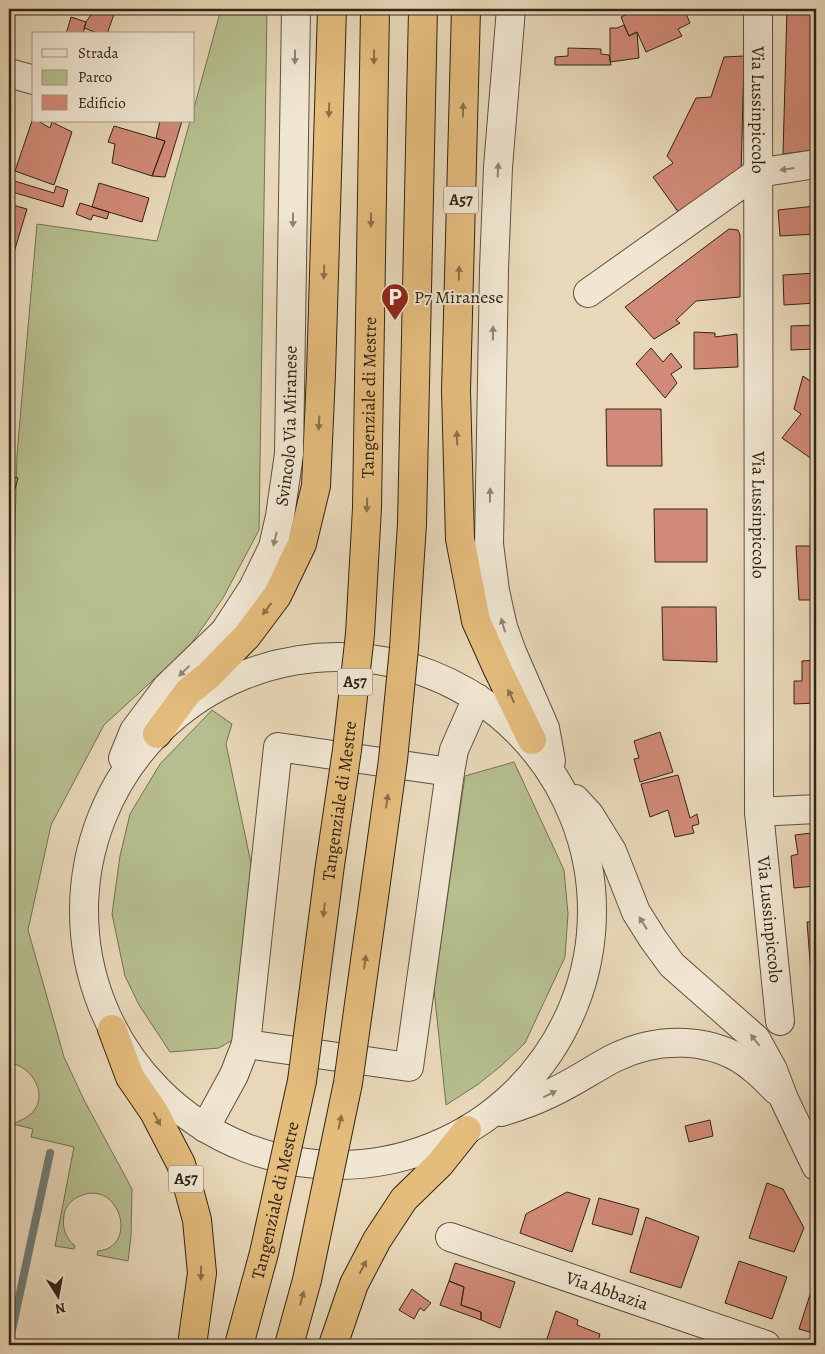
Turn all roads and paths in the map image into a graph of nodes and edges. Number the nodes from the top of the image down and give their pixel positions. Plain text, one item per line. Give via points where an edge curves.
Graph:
1 (296, 9) edge
2 (332, 9) edge
3 (374, 9) edge
4 (423, 9) edge
5 (466, 9) edge
6 (511, 9) edge
7 (758, 9) edge
8 (9, 73) edge
9 (32, 79) edge
10 (816, 164) edge
11 (757, 173) junction
12 (588, 293) dead end
13 (476, 698) junction
14 (157, 734) junction
15 (532, 740) junction
16 (450, 772) junction
17 (557, 778) junction
18 (109, 790) junction
19 (816, 809) edge
20 (759, 812) junction
21 (780, 1021) dead end
22 (112, 1029) junction
23 (246, 1044) junction
24 (784, 1099) junction
25 (478, 1124) junction
26 (205, 1128) junction
27 (816, 1166) edge
28 (450, 1237) dead end
29 (192, 1345) edge
30 (239, 1345) edge
31 (289, 1345) edge
32 (333, 1345) edge
33 (766, 1345) edge

1 -> 18 street, Svincolo Via Miranese via 289,454 273,547 253,588 225,631 167,688 134,731
2 -> 14 highway via 316,486 302,544 277,596 247,636 188,692
3 -> 30 highway, Tangenziale di Mestre / A57, bridge via 367,508 360,634 302,1081 264,1254
31 -> 4 highway, A57, bridge via 307,1280 348,1083 393,760 404,648 412,495
15 -> 5 highway, A57 via 476,620 460,539 456,392
17 -> 6 street via 545,728 503,627 494,591 489,544 498,166
7 - 11 street, Via Lussinpiccolo
8 - 9 street
10 -> 11 street
11 - 12 street
11 - 20 street, Via Lussinpiccolo
13 - 14 street via 440,679 400,665 360,659 318,659 277,665 233,680 192,703
13 - 15 street
13 - 16 street via 454,750
14 - 18 street
15 - 17 street
16 - 23 street via 410,1067
16 - 23 street via 278,747
24 -> 17 street via 756,1040 672,965 653,939 636,912 612,851 589,814
17 - 25 street via 576,821 588,860 593,902 591,943 582,983 568,1022 546,1058 520,1090
18 - 22 street, Svincolo Via Miranese via 93,830 85,870 83,909 88,958 96,990
19 - 20 street
20 - 21 street, Via Lussinpiccolo
22 - 26 street, Svincolo Via Miranese via 137,1067 168,1101
22 -> 29 highway, A57 via 130,1077 154,1112 181,1164 197,1220 202,1273
23 - 26 street via 234,1075
25 -> 24 street via 553,1093 616,1057 671,1042 721,1049 753,1068
24 - 27 street
25 - 26 street, Svincolo Via Miranese via 426,1150 382,1162 336,1166 290,1161 246,1149
32 -> 25 highway via 354,1284 377,1240 404,1199
28 - 33 street, Via Abbazia

